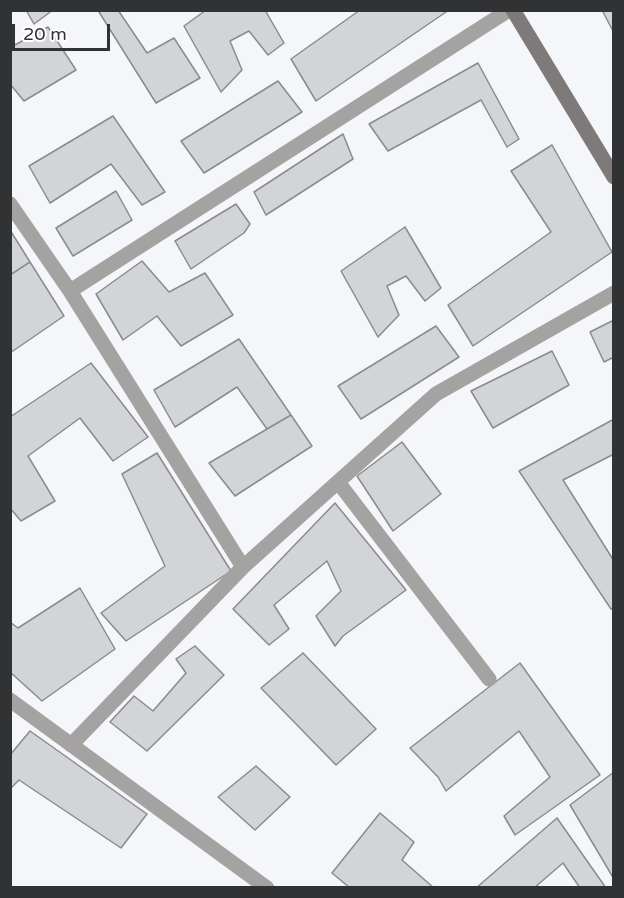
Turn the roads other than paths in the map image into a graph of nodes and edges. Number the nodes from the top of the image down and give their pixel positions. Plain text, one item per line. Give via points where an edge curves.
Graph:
1 (508, 10) edge
2 (513, 10) edge
3 (614, 177) edge
4 (10, 204) edge
5 (70, 291) junction
6 (614, 293) edge
7 (338, 482) junction
8 (243, 567) junction
9 (489, 679) dead end
10 (10, 700) edge
11 (70, 745) junction
12 (267, 888) edge

1 - 5 street
2 - 3 street
4 - 5 street
5 - 8 street
6 - 7 street via 436,394
7 - 8 street
7 - 9 street
8 - 11 street
10 - 11 street
11 - 12 street

